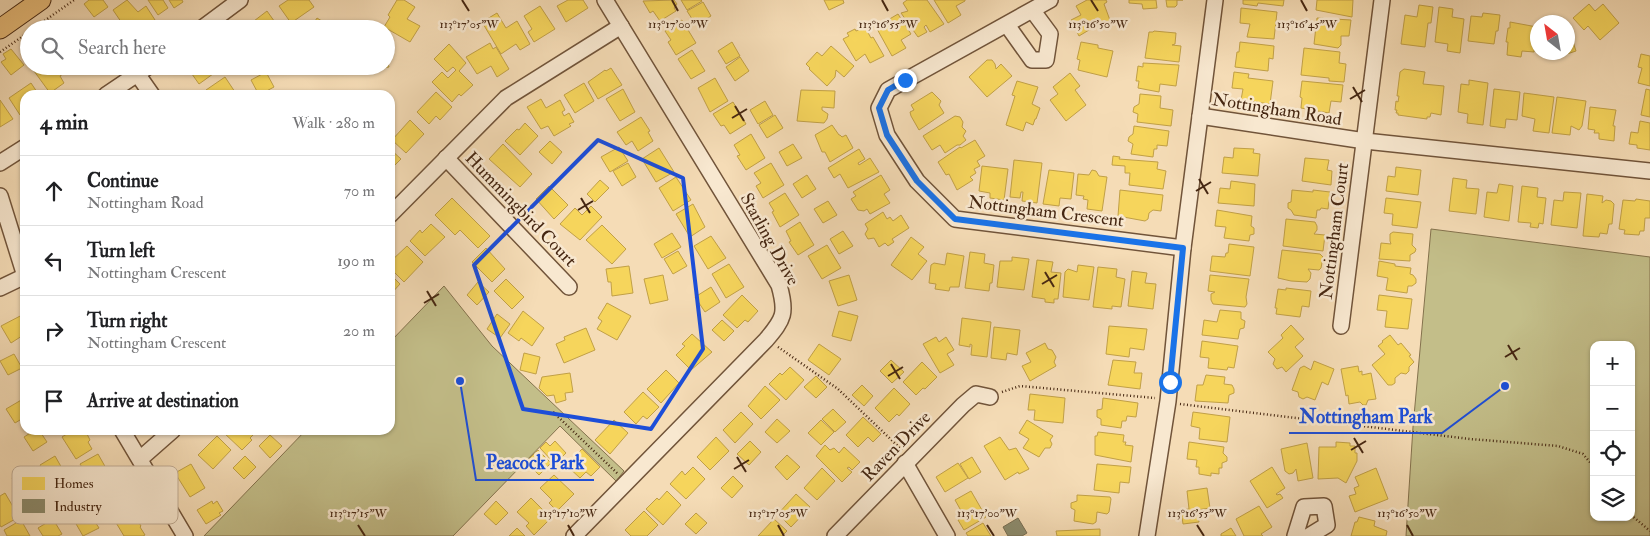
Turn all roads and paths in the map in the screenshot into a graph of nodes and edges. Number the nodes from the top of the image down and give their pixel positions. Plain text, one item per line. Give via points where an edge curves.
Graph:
1 (41, 0) edge
2 (74, 0) edge
3 (240, 0) edge
4 (606, 0) edge
5 (1050, 0) edge
6 (1215, 0) edge
7 (1382, 0) edge
8 (1032, 11) junction
9 (46, 20) edge
10 (213, 20) edge
11 (1007, 25) junction
12 (622, 26) junction
13 (0, 29) edge
14 (20, 38) edge
15 (0, 52) edge
16 (138, 75) edge
17 (145, 75) edge
18 (114, 90) edge
19 (150, 90) edge
20 (1200, 116) junction
21 (1365, 141) junction
22 (20, 150) edge
23 (446, 158) junction
24 (0, 163) edge
25 (1650, 171) edge
26 (0, 196) edge
27 (395, 210) edge
28 (1183, 248) junction
29 (20, 260) edge
30 (20, 278) edge
31 (569, 287) dead end
32 (0, 288) edge
33 (1341, 326) dead end
34 (775, 345) dead end
35 (990, 397) joint
36 (1168, 402) junction
37 (553, 412) dead end
38 (125, 435) edge
39 (166, 435) edge
40 (904, 457) junction
41 (140, 459) junction
42 (1590, 462) edge
43 (144, 466) edge
44 (627, 482) junction
45 (1635, 519) edge
46 (178, 524) edge
47 (1650, 532) edge
48 (185, 536) edge
49 (574, 536) edge
50 (835, 536) edge
51 (947, 536) edge
52 (1147, 536) edge
53 (1295, 536) edge
54 (1310, 536) edge

1 - 13 main road
2 - 9 path
3 - 10 street
4 - 12 street, Starling Drive
5 - 8 street, Nottingham Crescent
6 - 20 street
7 - 21 street, Nottingham Court
8 - 11 street, Nottingham Crescent
8 - 11 street via 1050,34 1046,60 1032,60
11 - 28 street, Nottingham Crescent via 888,90 879,108 887,135 917,181 955,219
12 - 23 street via 506,98
12 - 44 street, Starling Drive via 779,285 784,309 779,324 766,340
14 - 15 path
16 - 18 street
17 - 19 street
20 - 21 street, Nottingham Road
20 - 28 street, Nottingham Road
21 - 25 street, Nottingham Road
21 - 33 street, Nottingham Court
22 - 24 street
23 - 27 street
23 - 31 street, Hummingbird Court
26 - 29 street
28 - 36 street, Nottingham Road
30 - 32 street
34 - 40 path via 838,389
35 - 36 path via 1020,386 1158,398
35 - 40 street, Raven Drive via 976,394
36 - 42 path via 1462,438 1558,446 1583,454
36 - 52 street, Nottingham Road
37 - 44 path
38 - 41 street
39 - 41 street
40 - 50 street, Raven Drive
40 - 51 street
41 - 43 street
44 - 49 street, Starling Drive
45 - 47 path
46 - 48 street
53 - 54 street via 1304,507 1324,506 1327,525

